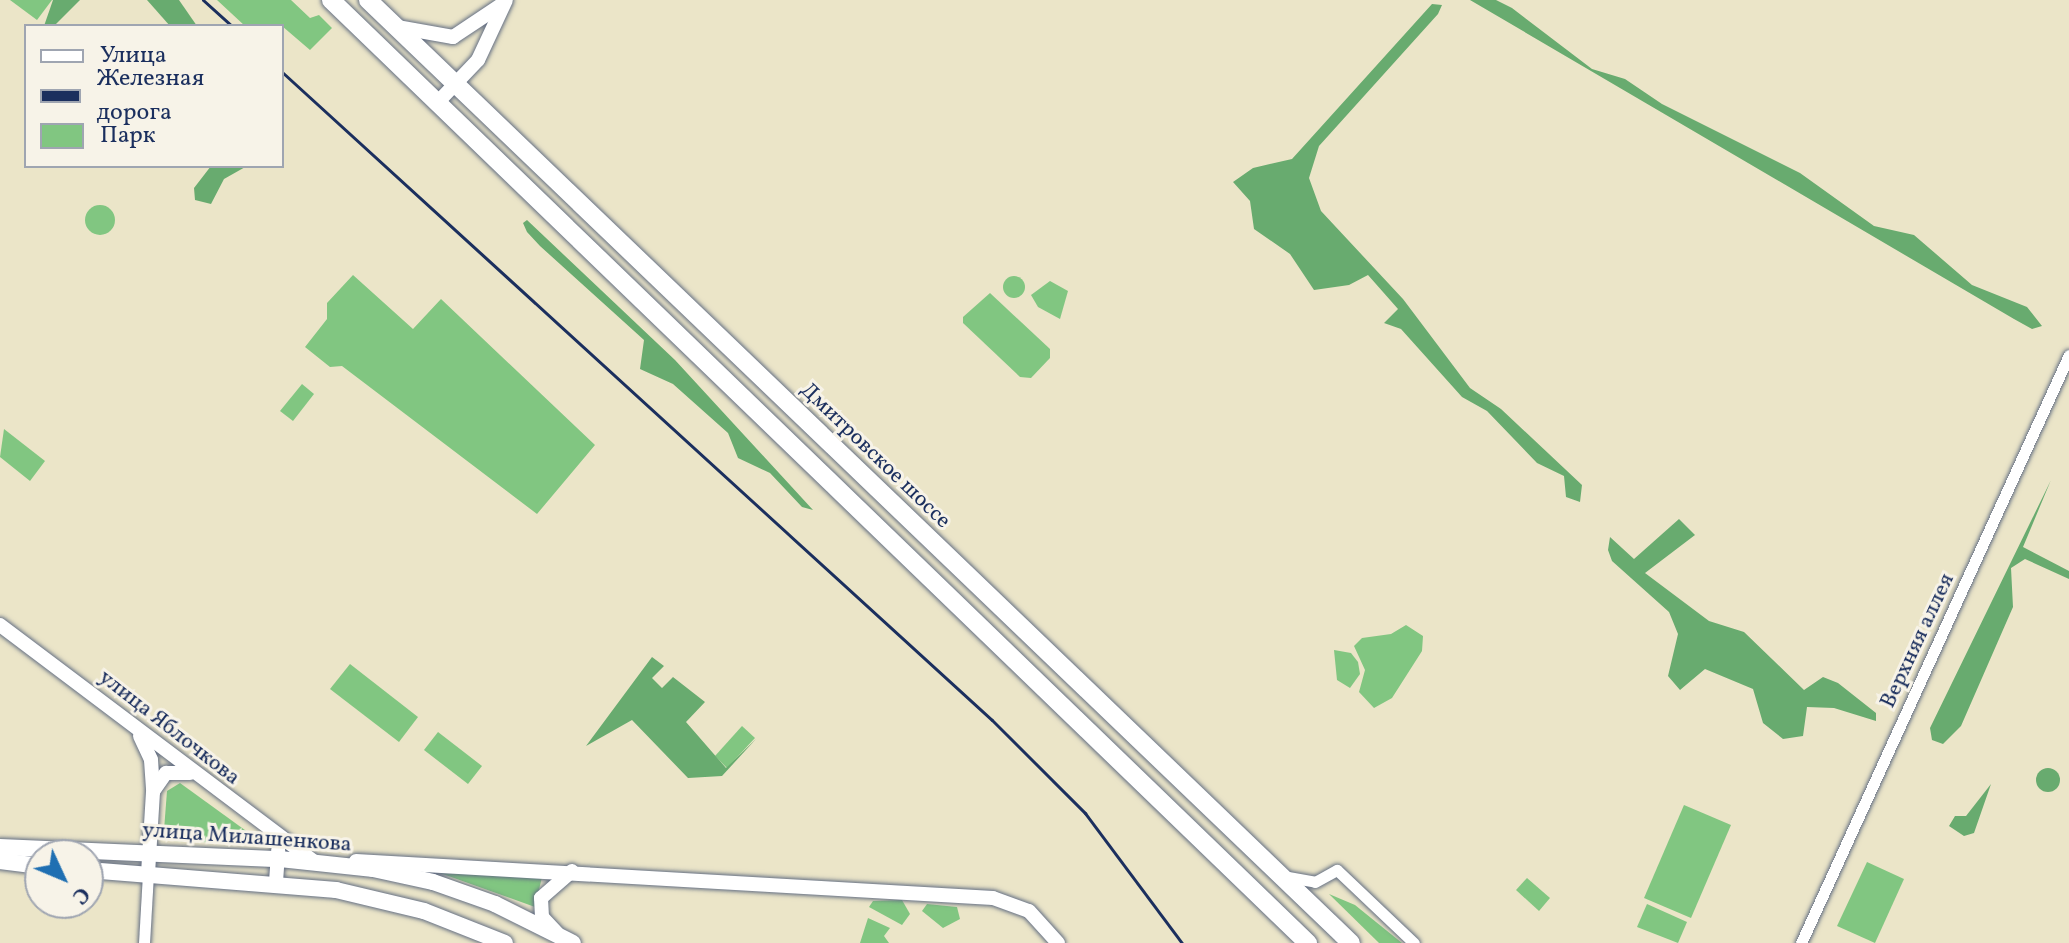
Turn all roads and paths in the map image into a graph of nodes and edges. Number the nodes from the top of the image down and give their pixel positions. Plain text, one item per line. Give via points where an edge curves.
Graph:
1 (331, 0) edge
2 (368, 0) edge
3 (505, 1) edge
4 (397, 27) junction
5 (456, 83) junction
6 (438, 102) junction
7 (2067, 363) edge
8 (0, 625) edge
9 (135, 729) junction
10 (190, 773) junction
11 (153, 792) junction
12 (271, 835) junction
13 (0, 847) edge
14 (149, 853) junction
15 (280, 859) junction
16 (0, 861) edge
17 (313, 861) junction
18 (24, 864) edge
19 (332, 864) junction
20 (573, 870) junction
21 (104, 871) edge
22 (1276, 872) junction
23 (148, 873) junction
24 (276, 882) junction
25 (566, 940) edge
26 (144, 943) edge
27 (505, 943) edge
28 (1058, 943) edge
29 (1308, 943) edge
30 (1351, 943) edge
31 (1414, 943) edge
32 (1801, 943) edge

1 - 6 main road
2 - 4 main road, Дмитровское шоссе
3 - 4 street via 453,37
3 - 5 street via 478,60
4 - 5 main road, Дмитровское шоссе
5 - 6 street
5 - 22 main road, Дмитровское шоссе
6 - 29 main road
7 - 32 street, Верхняя аллея
8 - 9 street, улица Яблочкова
9 - 10 street, улица Яблочкова
9 - 11 street via 151,760
10 - 11 street via 166,773
10 - 12 street, улица Яблочкова
11 - 14 street
12 - 15 street
12 - 17 street, улица Яблочкова
13 - 14 main road, улица Милашенкова
14 - 15 main road, улица Милашенкова
14 - 23 street
15 - 17 main road, улица Милашенкова
15 - 24 street
16 - 18 main road
17 - 19 main road, улица Милашенкова
19 - 20 street
19 - 25 main road, улица Милашенкова via 433,882 495,904
20 - 25 street via 553,882 541,898 542,917
20 - 28 street via 993,898 1024,908
21 - 23 main road, улица Милашенкова
22 - 30 main road, Дмитровское шоссе
22 - 31 street via 1315,882 1337,870
23 - 24 main road, улица Милашенкова
23 - 26 street
24 - 27 main road, улица Милашенкова via 424,911

